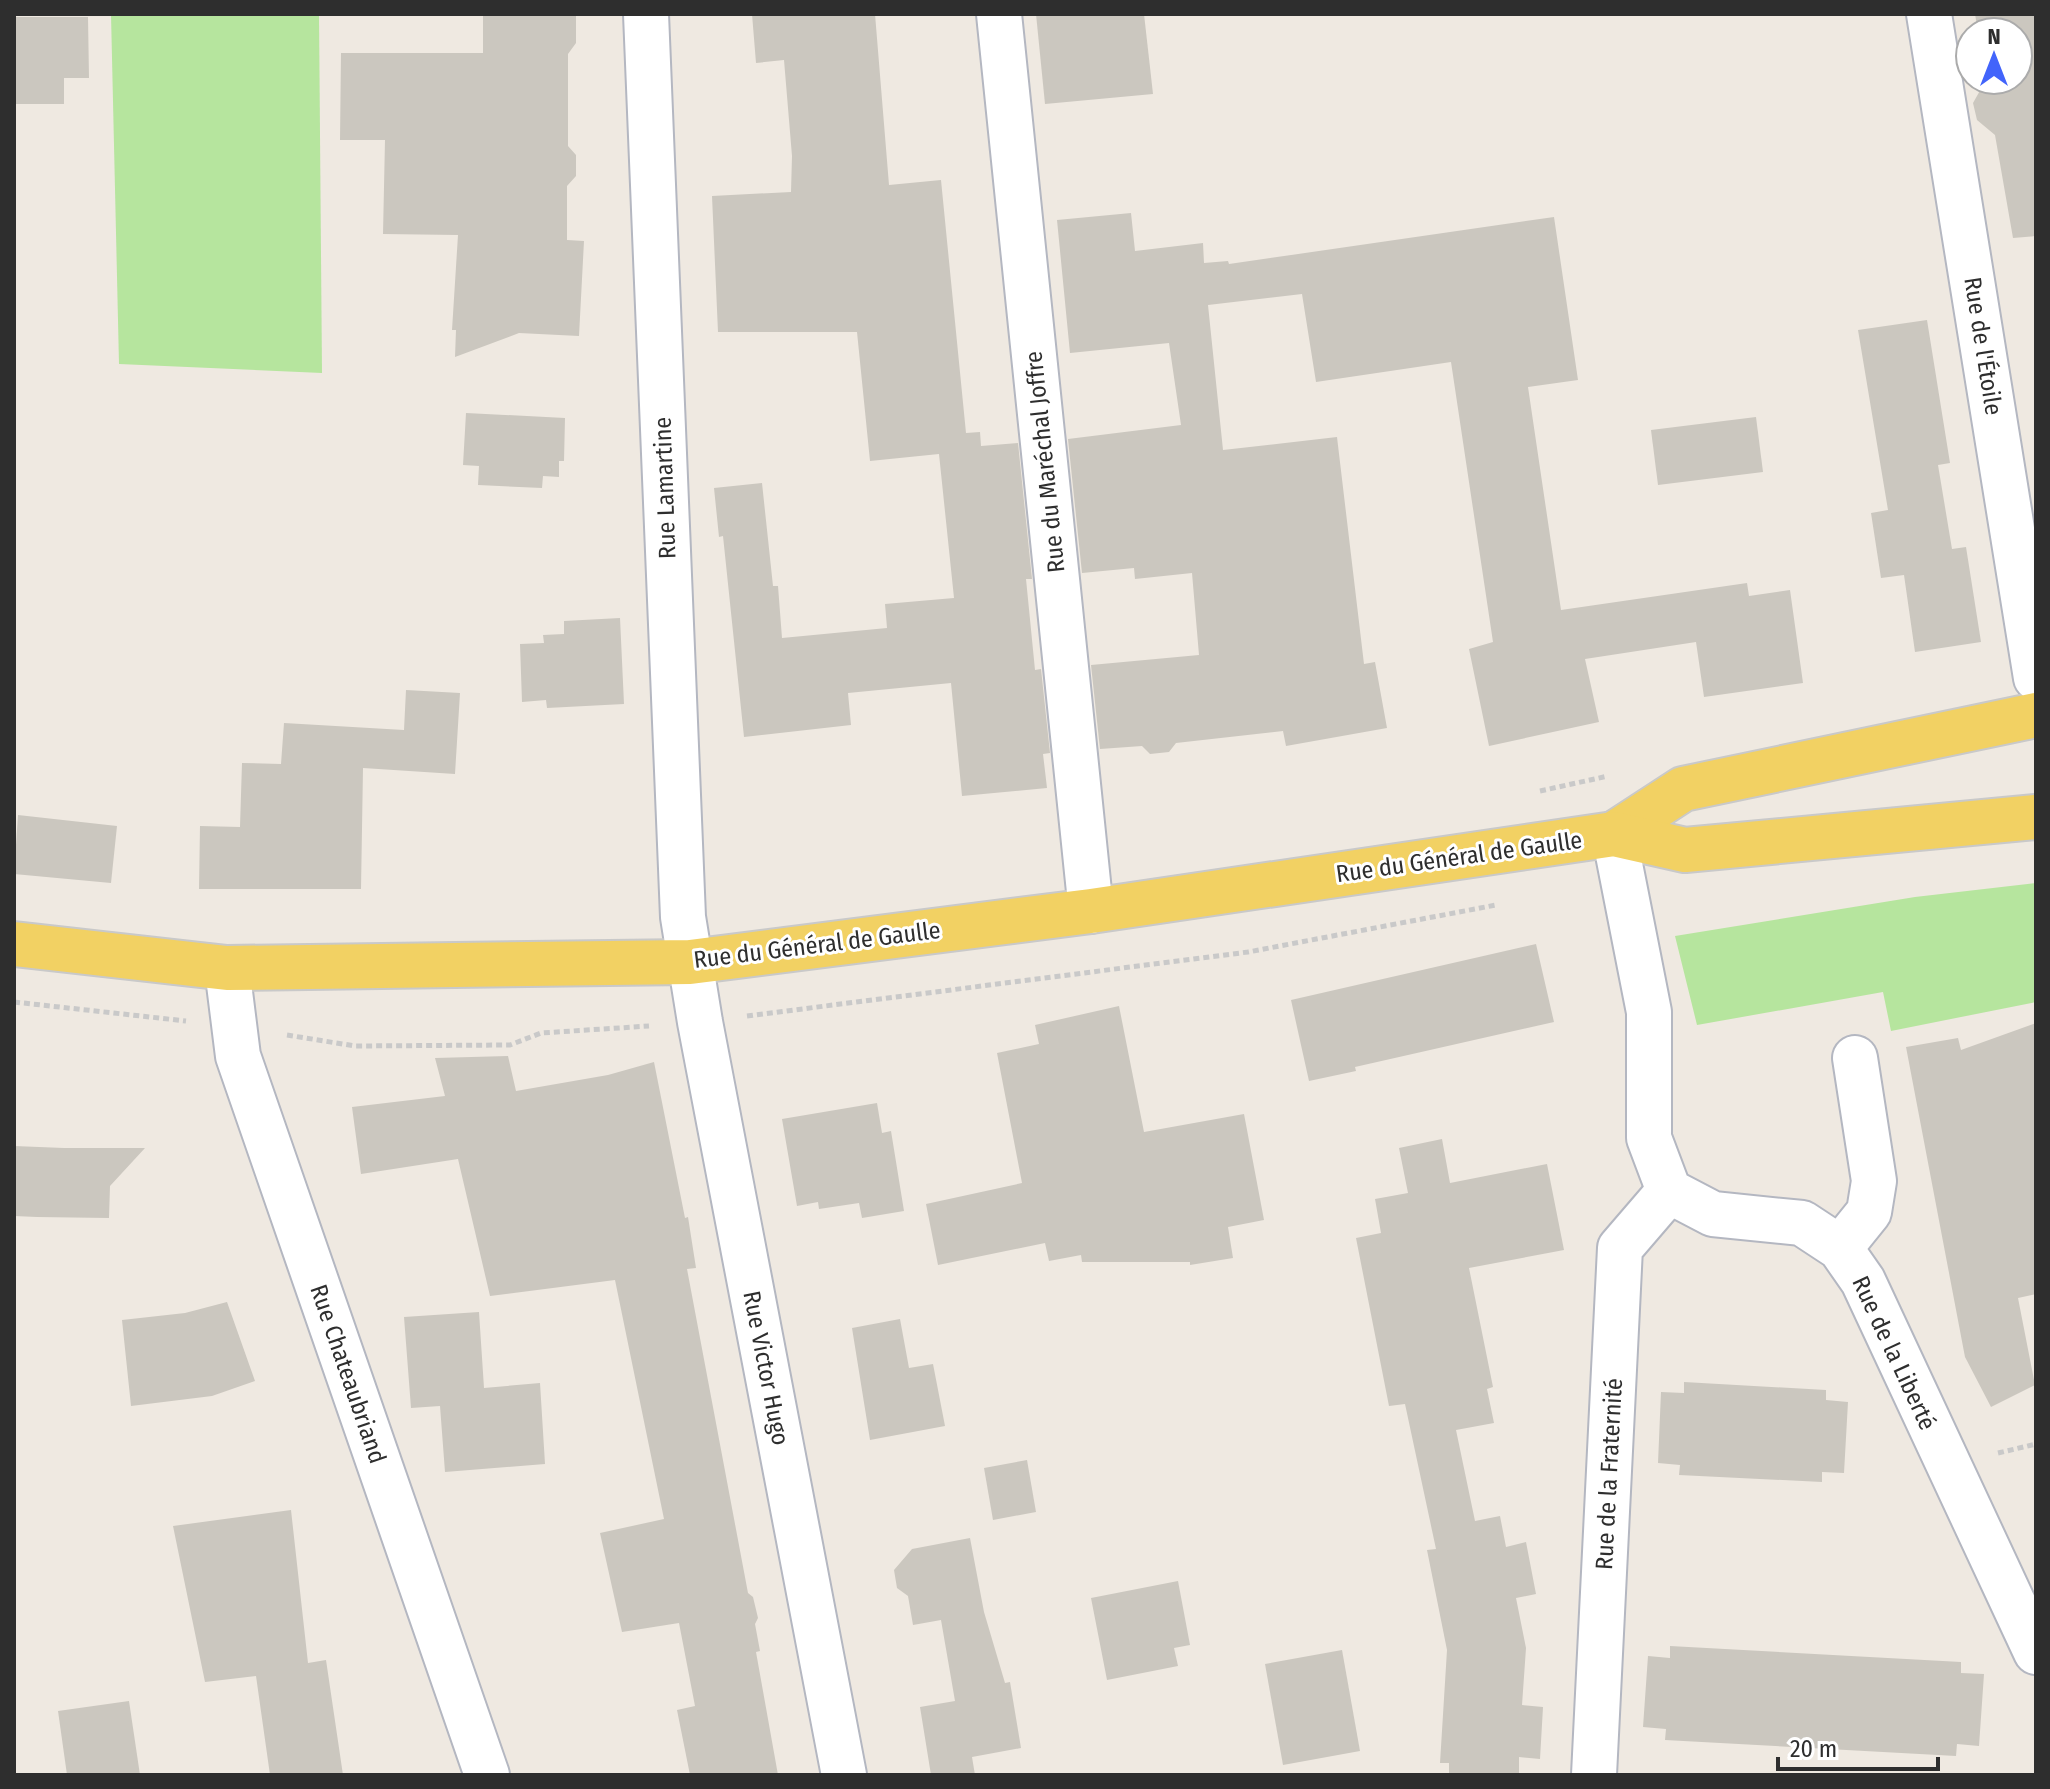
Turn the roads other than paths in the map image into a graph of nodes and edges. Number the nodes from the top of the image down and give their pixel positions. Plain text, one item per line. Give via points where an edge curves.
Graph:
1 (646, 14) edge
2 (999, 14) edge
3 (1929, 14) edge
4 (2036, 678) edge
5 (2036, 715) edge
6 (2036, 817) edge
7 (1614, 834) junction
8 (1091, 911) junction
9 (14, 944) edge
10 (690, 962) junction
11 (227, 968) junction
12 (1855, 1058) dead end
13 (1669, 1191) junction
14 (1840, 1248) junction
15 (2036, 1652) edge
16 (487, 1775) edge
17 (844, 1775) edge
18 (1594, 1775) edge

1 - 10 street, Rue Lamartine via 683,917
2 - 8 street, Rue du Maréchal Joffre
3 - 4 street, Rue de l'Étoile
5 - 7 main road, Rue du Général de Gaulle via 1683,789
6 - 7 main road, Rue du Général de Gaulle via 1685,850
7 - 8 main road, Rue du Général de Gaulle
7 - 13 street via 1649,1012 1649,1138
8 - 10 main road, Rue du Général de Gaulle
9 - 11 main road, Rue du Général de Gaulle
10 - 11 main road, Rue du Général de Gaulle
10 - 17 street, Rue Victor Hugo
11 - 16 street, Rue Chateaubriand via 238,1056
12 - 14 street via 1874,1181 1869,1212
13 - 14 street, Rue de la Liberté via 1713,1214 1802,1223
13 - 18 street, Rue de la Fraternité via 1620,1248
14 - 15 street, Rue de la Liberté via 1863,1281

